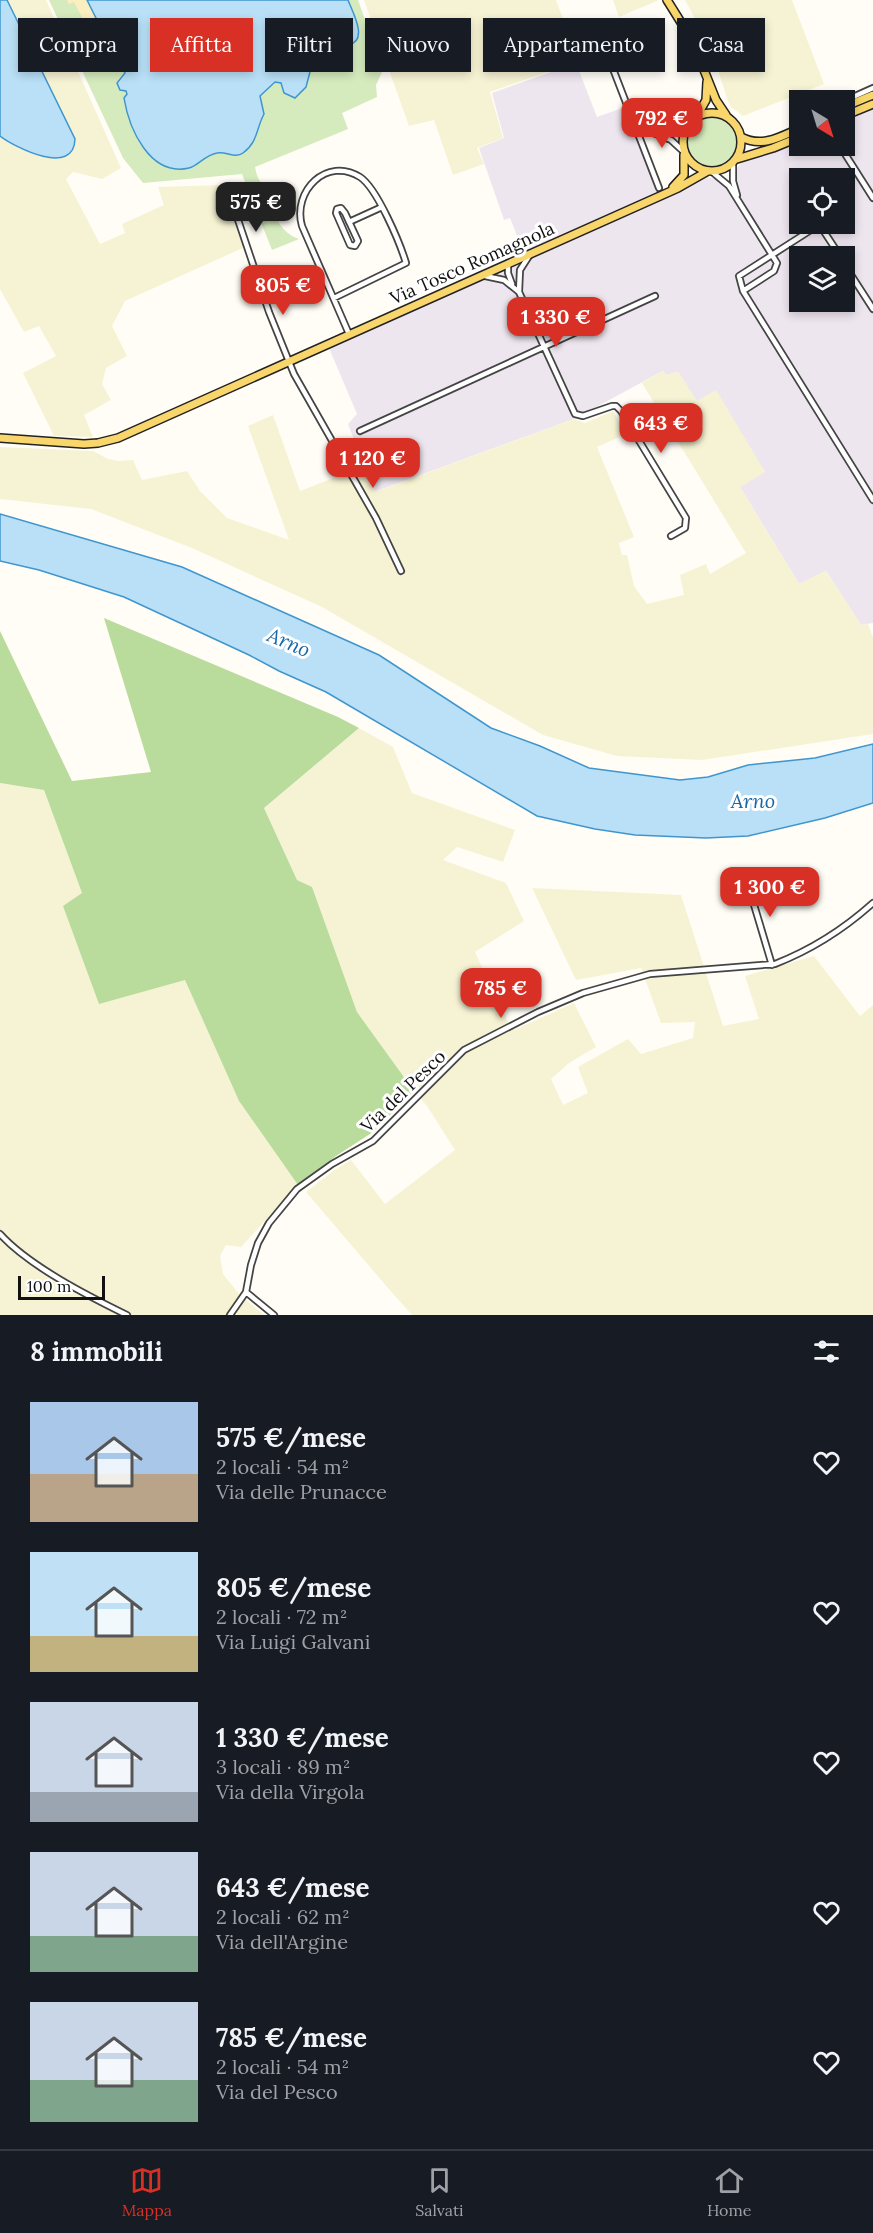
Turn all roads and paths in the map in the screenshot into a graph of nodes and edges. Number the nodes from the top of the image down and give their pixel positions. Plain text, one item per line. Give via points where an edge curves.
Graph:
1 (667, 0) edge
2 (614, 72) edge
3 (707, 79) junction
4 (873, 88) edge
5 (873, 94) edge
6 (855, 96) edge
7 (855, 102) edge
8 (873, 104) edge
9 (855, 111) edge
10 (696, 117) junction
11 (729, 118) junction
12 (689, 124) junction
13 (636, 129) junction
14 (649, 131) junction
15 (789, 132) edge
16 (741, 137) junction
17 (789, 141) edge
18 (684, 152) junction
19 (846, 156) edge
20 (734, 161) junction
21 (710, 171) junction
22 (663, 190) junction
23 (229, 194) dead end
24 (873, 198) edge
25 (739, 201) junction
26 (382, 207) junction
27 (350, 222) junction
28 (833, 246) edge
29 (535, 251) junction
30 (773, 254) junction
31 (508, 263) junction
32 (481, 276) junction
33 (519, 276) junction
34 (855, 281) edge
35 (512, 285) junction
36 (743, 291) junction
37 (519, 292) junction
38 (655, 296) dead end
39 (334, 298) junction
40 (873, 309) edge
41 (350, 334) junction
42 (544, 347) junction
43 (289, 361) junction
44 (360, 431) dead end
45 (0, 438) edge
46 (873, 500) edge
47 (671, 536) dead end
48 (400, 571) dead end
49 (746, 885) dead end
50 (873, 903) edge
51 (772, 964) junction
52 (0, 1234) edge
53 (246, 1292) junction
54 (127, 1315) edge
55 (230, 1315) edge
56 (274, 1315) edge

1 - 3 main road via 692,40
2 - 13 street
3 - 10 main road via 706,100
3 - 11 main road via 717,103
4 - 6 street
5 - 7 main road
8 - 9 main road
10 - 11 main road via 710,112
10 - 12 main road
11 - 16 main road
12 - 14 street via 674,130
12 - 18 main road via 683,138
13 - 14 street
13 - 22 street
14 - 18 street via 670,140
15 - 16 main road via 764,142
16 - 20 main road via 741,149
17 - 20 main road
18 - 21 main road via 692,164
18 - 22 main road, Via Tosco Romagnola via 684,175 678,184
19 - 24 street
20 - 21 main road via 721,170
20 - 25 street via 733,181
21 - 22 main road, Via Tosco Romagnola via 678,188
21 - 25 street via 724,181
22 - 29 main road, Via Tosco Romagnola
23 - 43 street
25 - 30 street
26 - 27 street
26 - 39 street via 406,264
26 - 39 street via 369,185 350,173 325,175 305,192 300,204 301,223
27 - 27 street via 343,209 337,209 350,244 355,246 358,241
28 - 30 street via 817,227
29 - 31 main road, Via Tosco Romagnola
29 - 33 street via 522,264
30 - 36 street via 776,269
30 - 36 street via 739,276
31 - 32 main road, Via Tosco Romagnola
31 - 33 street
31 - 35 street
32 - 35 street
32 - 41 main road, Via Tosco Romagnola
33 - 37 street
34 - 40 street
35 - 37 street
36 - 46 street
37 - 42 street
38 - 42 street
39 - 41 street
41 - 43 main road, Via Tosco Romagnola
42 - 44 street
42 - 47 street via 574,413 583,416 609,406 619,410 685,516 685,528
43 - 45 main road, Via Tosco Romagnola via 107,442
43 - 48 street via 376,518
49 - 51 street
50 - 51 street, Via del Pesco via 830,936 794,957
51 - 53 street, Via del Pesco via 650,974 556,1004 464,1050 373,1141 297,1189 258,1243
52 - 54 street via 45,1269
53 - 55 street
53 - 56 street

